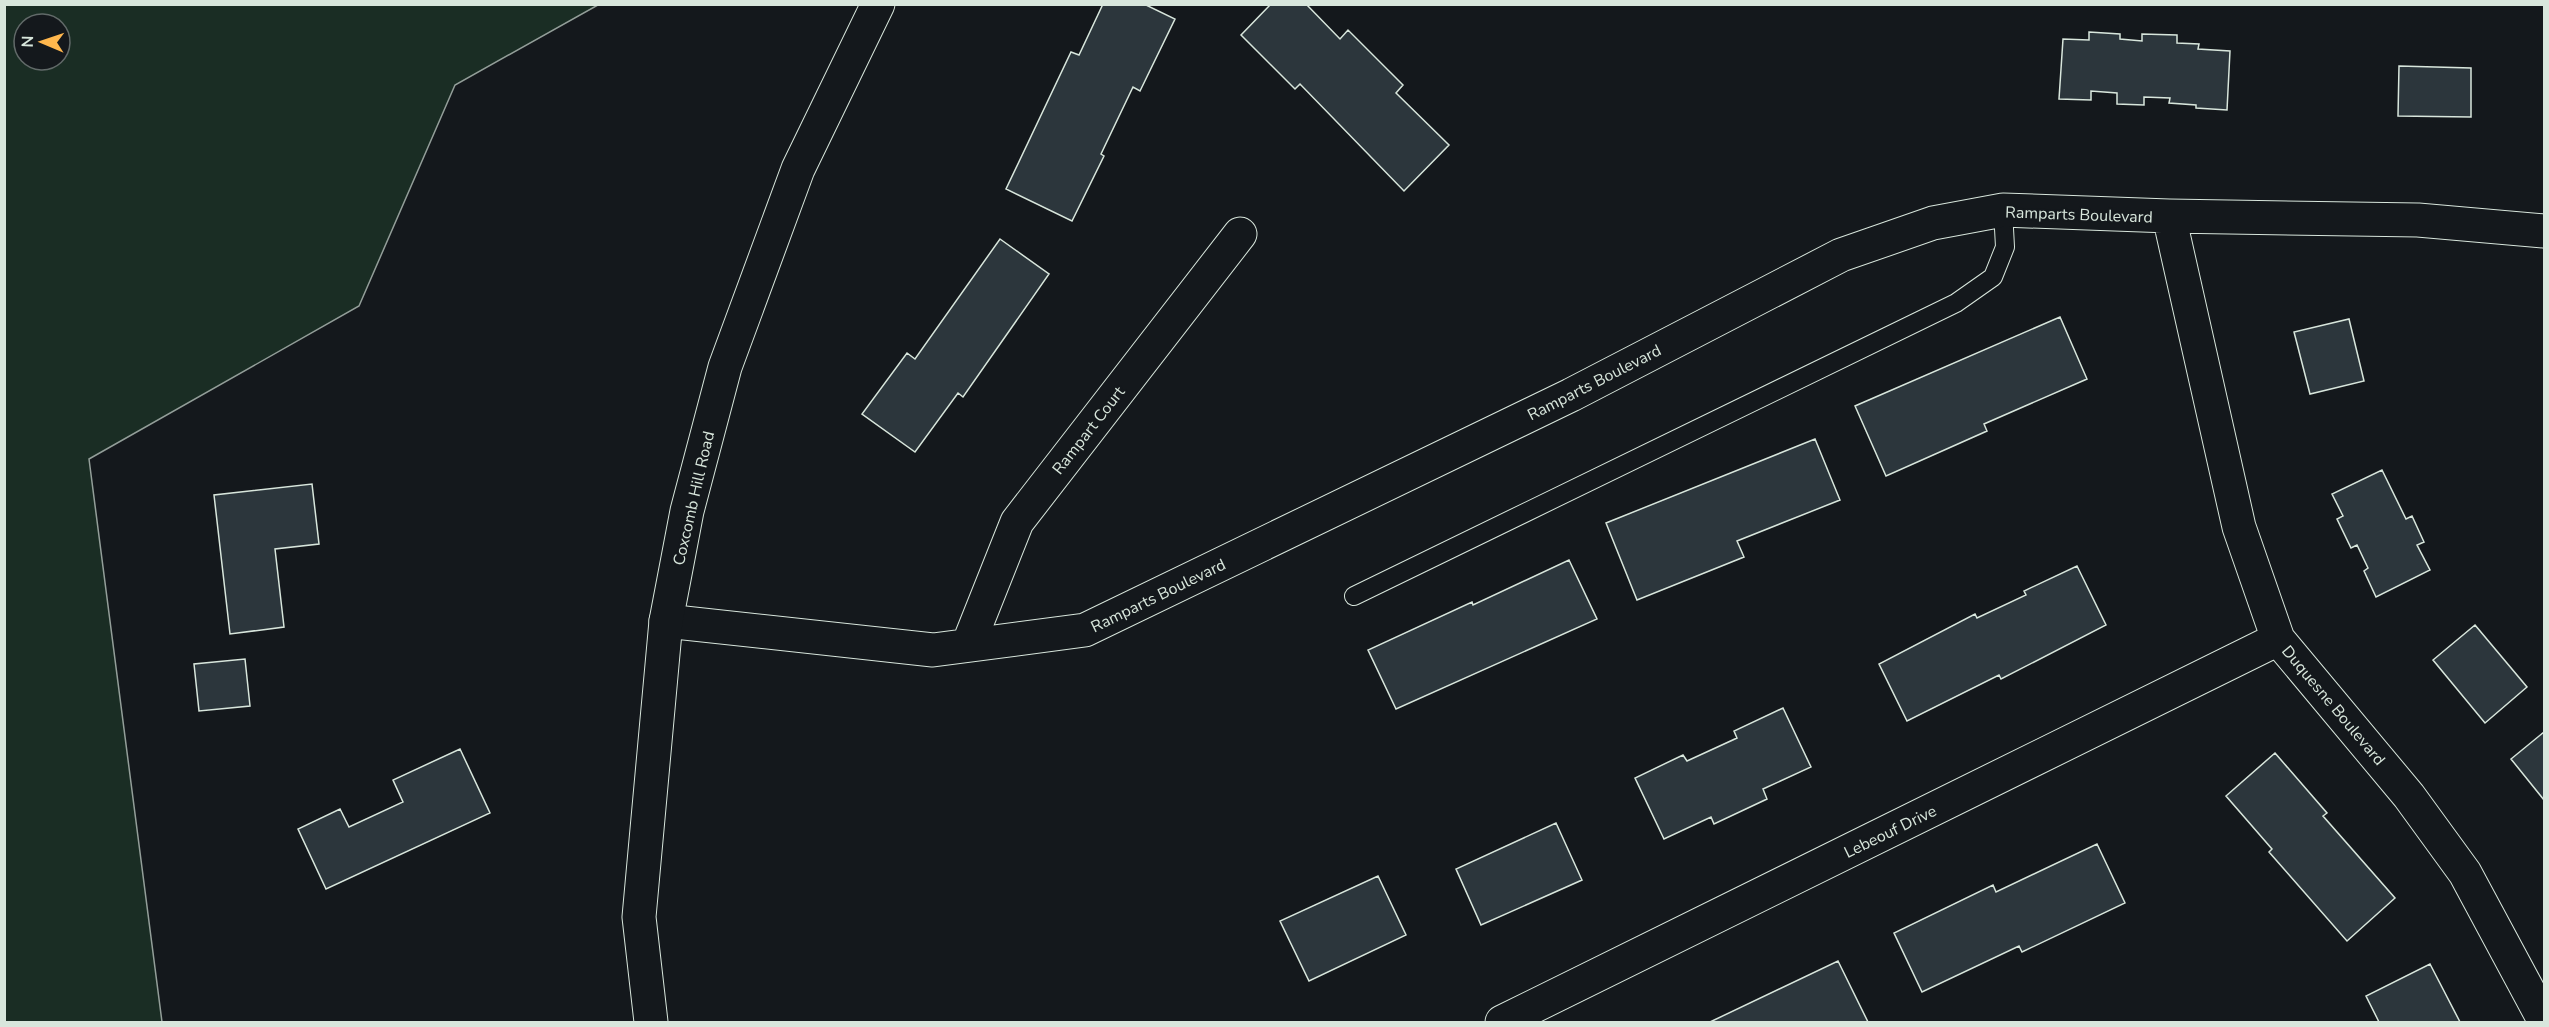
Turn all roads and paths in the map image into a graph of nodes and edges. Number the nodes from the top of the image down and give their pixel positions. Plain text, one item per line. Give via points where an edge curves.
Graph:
1 (878, 4) edge
2 (2003, 210) junction
3 (2169, 216) junction
4 (2544, 231) edge
5 (1240, 234) dead end
6 (1354, 596) dead end
7 (666, 621) junction
8 (2278, 639) junction
9 (968, 645) junction
10 (2544, 1020) edge
11 (651, 1023) edge
12 (1502, 1023) edge

1 - 7 street, Coxcomb Hill Road via 798,169 725,367 687,511
2 - 3 street, Ramparts Boulevard
2 - 6 lane via 2005,247 1992,277 1956,303
2 - 9 street, Ramparts Boulevard via 1933,223 1842,255 1571,395 1085,630
3 - 4 street, Ramparts Boulevard via 2418,220
3 - 8 street, Duquesne Boulevard via 2238,527
5 - 9 street, Rampart Court via 1017,522
7 - 9 street, Ramparts Boulevard via 933,651
7 - 11 street, Coxcomb Hill Road via 639,917
8 - 10 street, Duquesne Boulevard via 2409,796 2465,873
8 - 12 street, Lebeouf Drive

